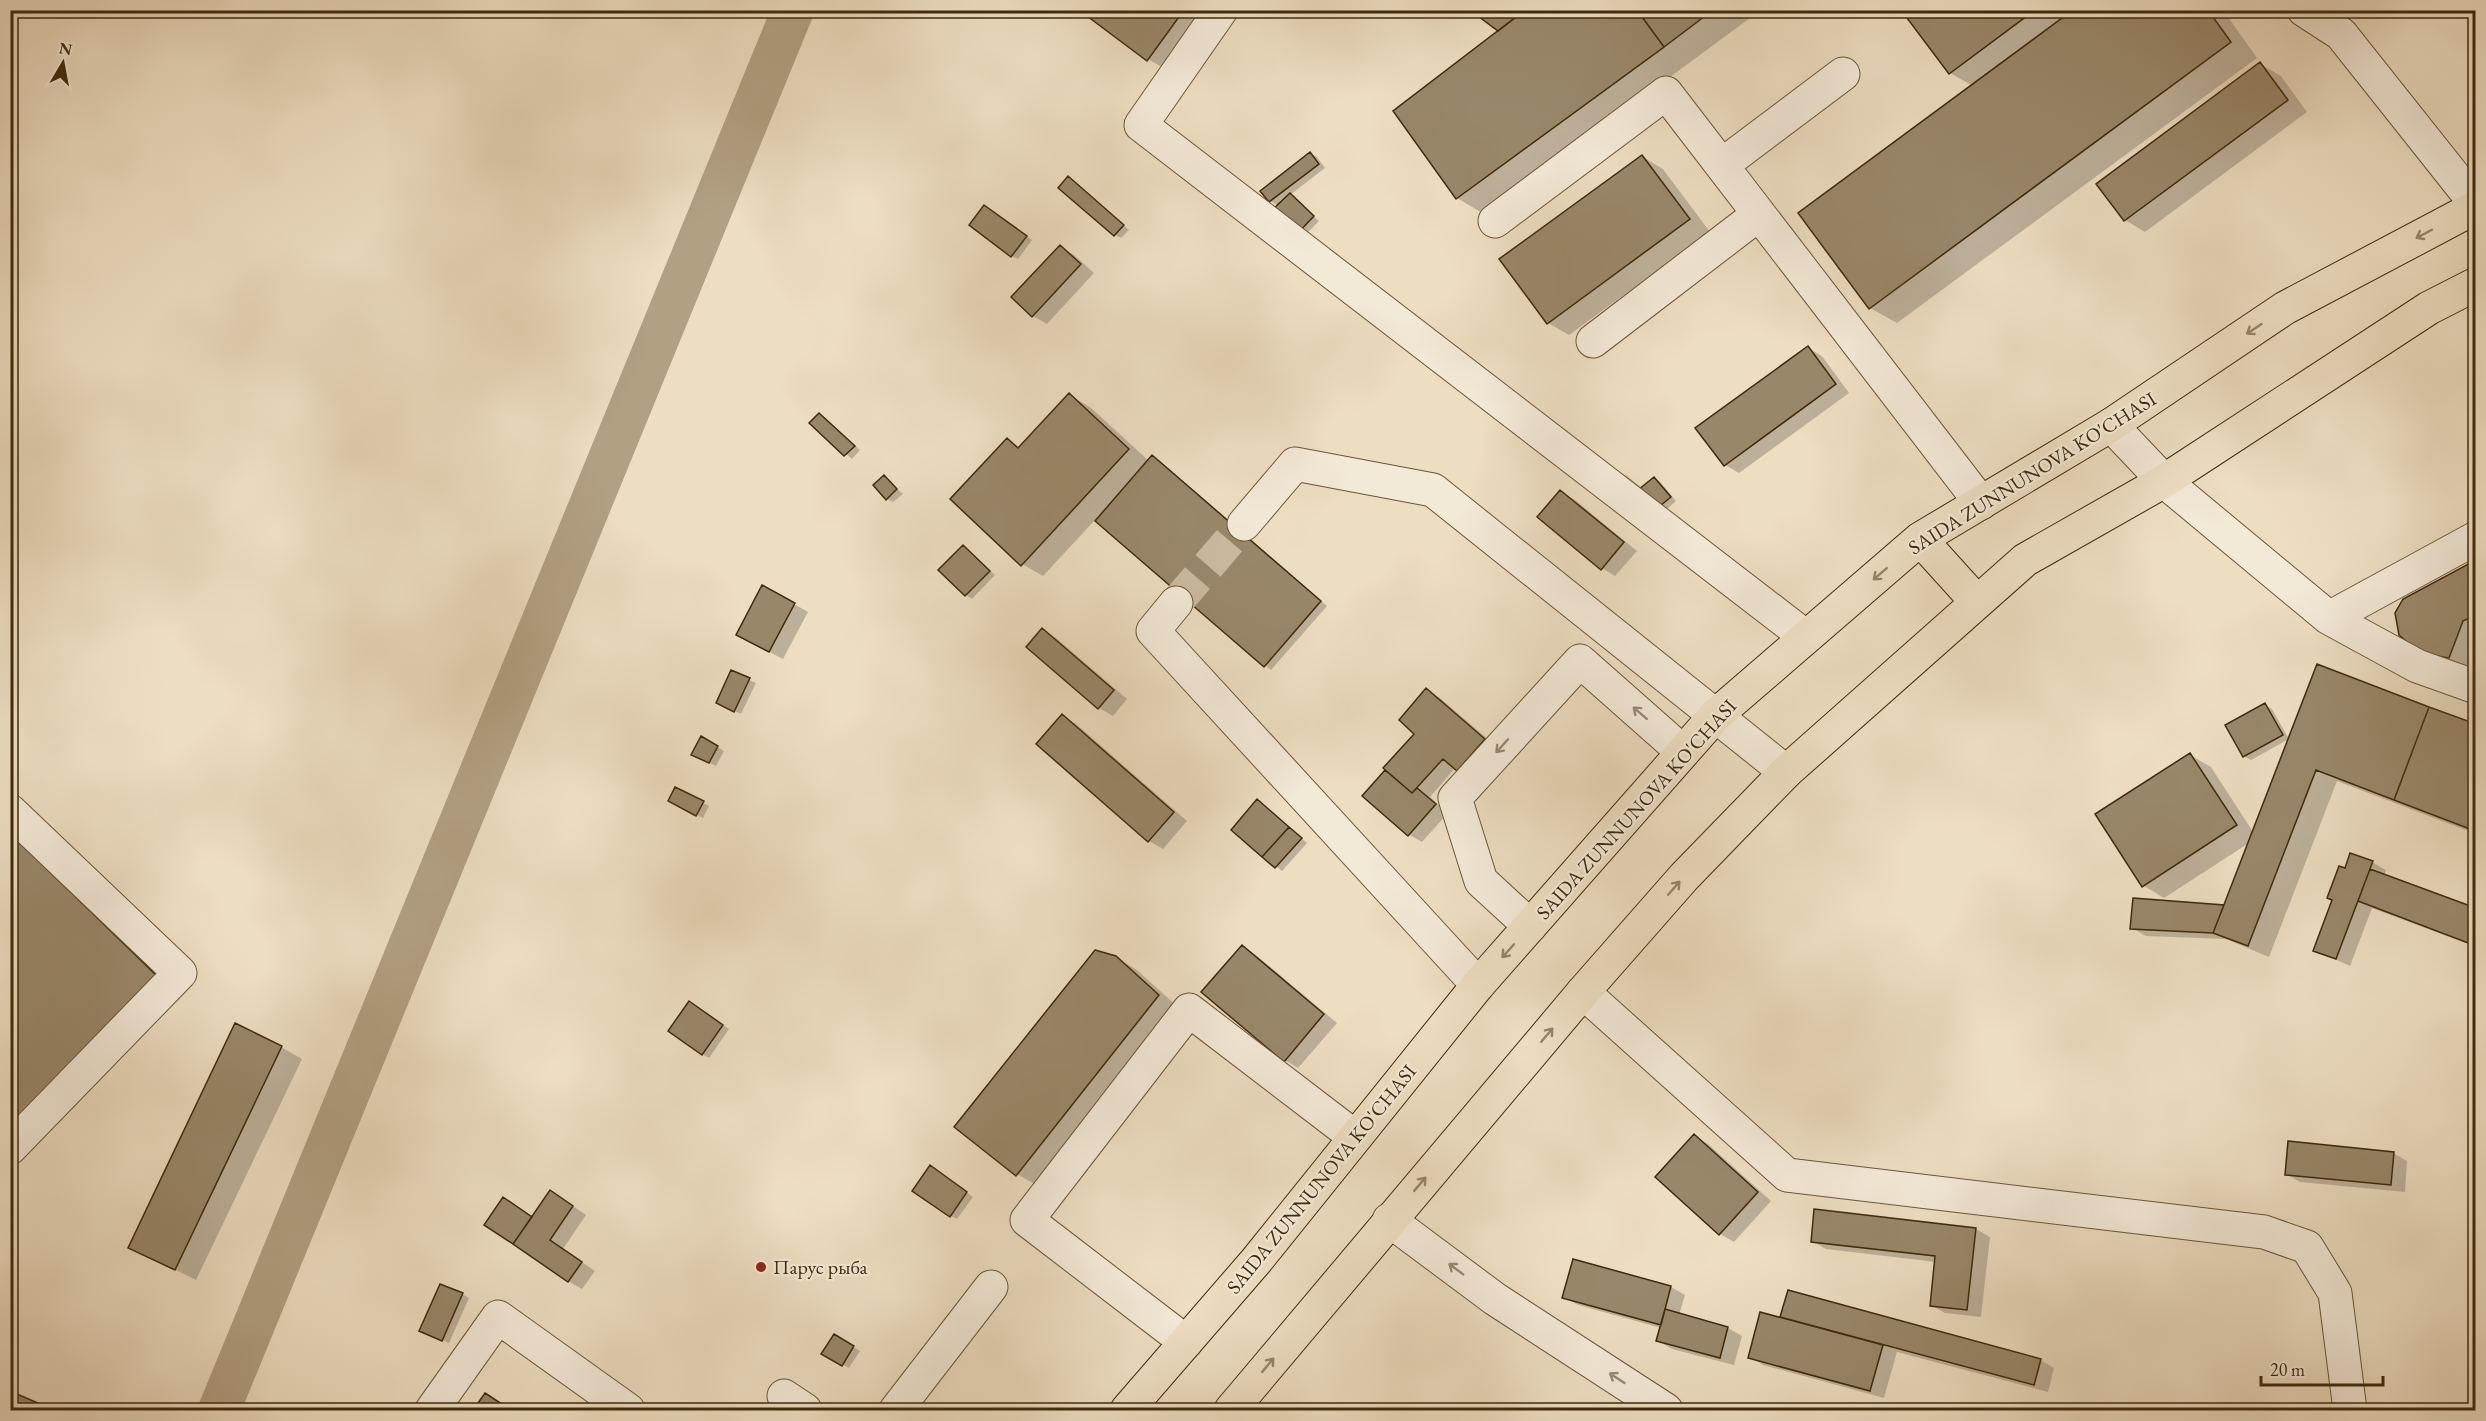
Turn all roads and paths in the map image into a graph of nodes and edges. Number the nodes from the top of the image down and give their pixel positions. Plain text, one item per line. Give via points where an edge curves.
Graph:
1 (1221, 10) edge
2 (2304, 10) edge
3 (1843, 74) dead end
4 (1722, 165) junction
5 (2475, 205) edge
6 (1759, 214) junction
7 (1495, 221) dead end
8 (2475, 284) edge
9 (1593, 341) dead end
10 (2111, 425) junction
11 (2164, 481) junction
12 (1981, 503) junction
13 (1244, 524) tunnel mouth
14 (2475, 538) edge
15 (1920, 539) junction
16 (1977, 602) junction
17 (1176, 603) tunnel mouth
18 (2329, 618) junction
19 (1806, 638) junction
20 (2475, 687) edge
21 (1715, 716) junction
22 (1683, 752) junction
23 (1786, 772) junction
24 (10, 811) edge
25 (1530, 926) junction
26 (1478, 985) junction
27 (1583, 992) junction
28 (1355, 1137) junction
29 (10, 1148) edge
30 (1389, 1220) junction
31 (991, 1287) dead end
32 (1186, 1342) junction
33 (432, 1410) edge
34 (628, 1410) edge
35 (896, 1410) edge
36 (1127, 1410) edge
37 (1231, 1410) edge
38 (1666, 1410) edge
39 (2350, 1410) edge

1 - 19 street via 1141,125
2 - 5 street via 2341,34
3 - 4 street
4 - 6 street
4 - 7 street via 1666,93
5 -> 10 main road, SAIDA ZUNNUNOVA KO'CHASI via 2285,308
6 - 9 street
6 - 12 street
8 - 11 main road via 2429,308
10 - 11 street
10 - 12 main road, SAIDA ZUNNUNOVA KO'CHASI
11 - 16 main road via 2025,560
11 - 18 street
12 - 15 main road, SAIDA ZUNNUNOVA KO'CHASI
13 - 21 street via 1295,464 1433,490
14 - 18 street
15 - 16 main road
15 -> 19 main road, SAIDA ZUNNUNOVA KO'CHASI
16 - 23 main road
17 - 26 street via 1153,631
18 - 20 street via 2417,666
19 - 21 main road, SAIDA ZUNNUNOVA KO'CHASI
21 - 22 main road, SAIDA ZUNNUNOVA KO'CHASI
21 - 23 street
22 - 25 main road, SAIDA ZUNNUNOVA KO'CHASI
22 -> 25 street via 1580,661 1455,798 1480,881
27 -> 23 main road via 1684,877
24 - 29 street via 180,973
25 -> 26 main road, SAIDA ZUNNUNOVA KO'CHASI
26 - 28 main road, SAIDA ZUNNUNOVA KO'CHASI
30 -> 27 main road
27 - 39 street via 1787,1175 2264,1232 2307,1247 2335,1293
28 - 32 main road, SAIDA ZUNNUNOVA KO'CHASI
28 - 32 street via 1189,1010 1027,1220
37 -> 30 main road
38 -> 30 street via 1495,1299
31 - 35 street
32 - 36 main road, SAIDA ZUNNUNOVA KO'CHASI
33 - 34 street via 498,1317

